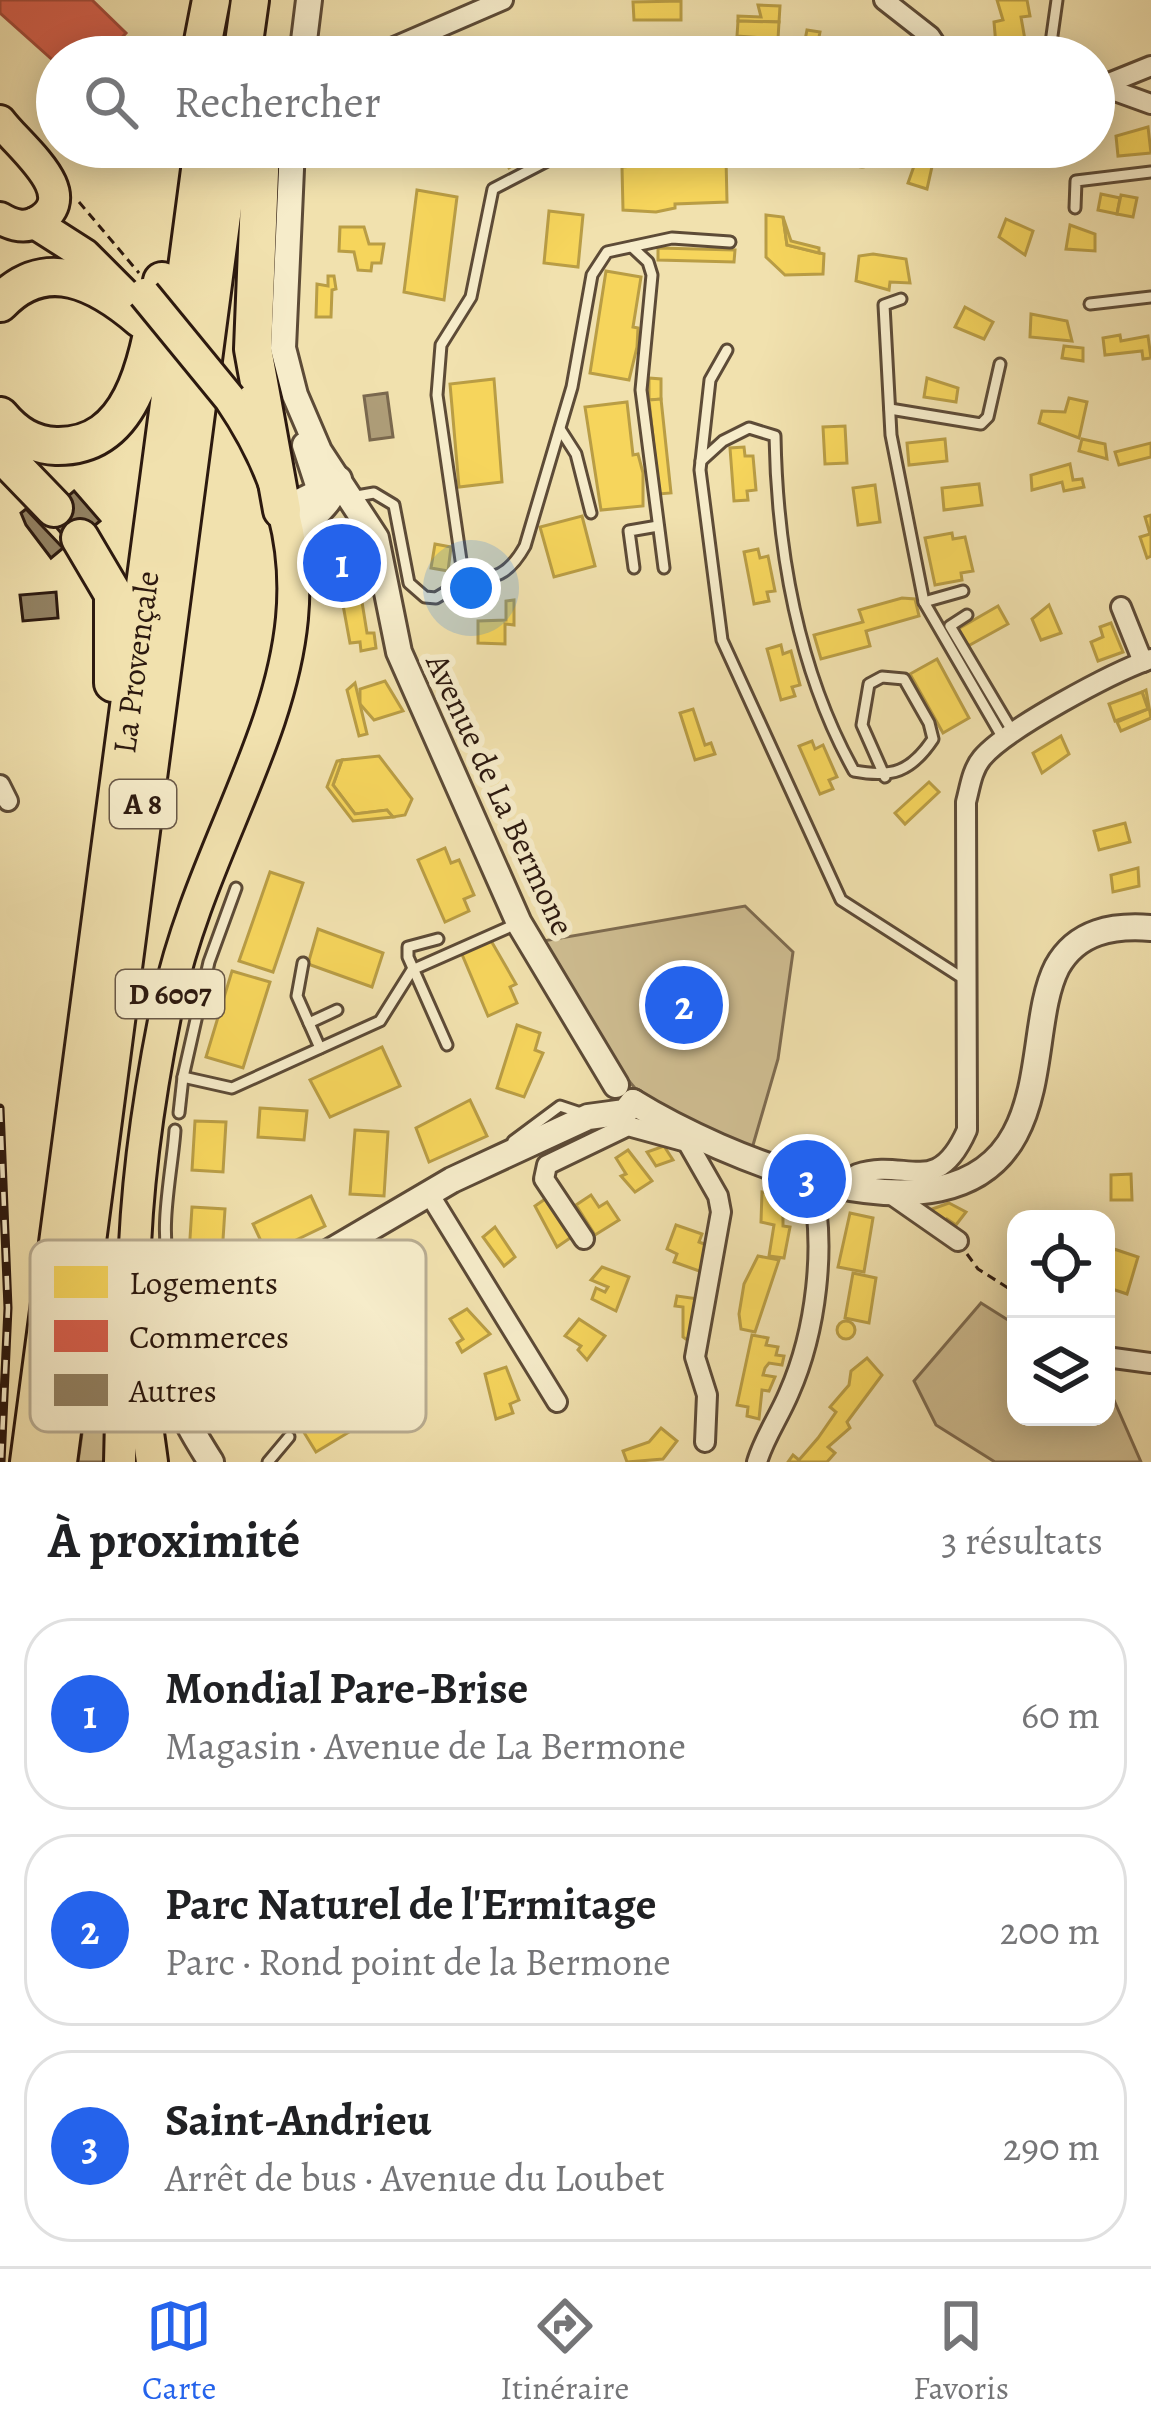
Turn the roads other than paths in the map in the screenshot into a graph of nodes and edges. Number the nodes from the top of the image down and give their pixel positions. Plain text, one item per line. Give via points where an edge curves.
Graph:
1 (211, 0) edge
2 (222, 0) edge
3 (250, 0) edge
4 (272, 0) edge
5 (309, 0) edge
6 (503, 0) edge
7 (884, 0) edge
8 (1057, 0) edge
9 (204, 36) edge
10 (218, 36) edge
11 (245, 36) edge
12 (269, 36) edge
13 (305, 36) edge
14 (419, 36) edge
15 (930, 36) edge
16 (1051, 36) edge
17 (1151, 66) edge
18 (1115, 80) edge
19 (1115, 92) edge
20 (1151, 104) edge
21 (0, 121) edge
22 (15, 164) edge
23 (180, 168) edge
24 (200, 168) edge
25 (228, 168) edge
26 (260, 168) edge
27 (291, 168) edge
28 (534, 168) edge
29 (1151, 172) edge
30 (1075, 208) dead end
31 (29, 217) edge
32 (730, 242) dead end
33 (632, 247) junction
34 (3, 295) edge
35 (143, 297) junction
36 (1151, 297) edge
37 (901, 298) dead end
38 (1090, 304) dead end
39 (727, 350) dead end
40 (1000, 364) dead end
41 (226, 408) junction
42 (890, 409) junction
43 (0, 416) edge
44 (304, 418) junction
45 (560, 429) junction
46 (0, 452) edge
47 (701, 461) junction
48 (352, 497) junction
49 (54, 508) dead end
50 (591, 513) dead end
51 (295, 524) junction
52 (658, 526) junction
53 (80, 538) dead end
54 (634, 568) dead end
55 (664, 568) dead end
56 (464, 581) junction
57 (963, 592) dead end
58 (924, 602) junction
59 (1120, 607) dead end
60 (967, 615) dead end
61 (1147, 660) edge
62 (1009, 737) junction
63 (886, 777) junction
64 (106, 884) junction
65 (236, 889) dead end
66 (519, 922) junction
67 (1151, 928) edge
68 (438, 939) dead end
69 (303, 963) dead end
70 (412, 970) junction
71 (964, 979) junction
72 (337, 1010) dead end
73 (309, 1023) junction
74 (447, 1046) dead end
75 (320, 1048) junction
76 (183, 1078) junction
77 (611, 1102) junction
78 (178, 1113) dead end
79 (176, 1130) dead end
80 (685, 1138) junction
81 (812, 1180) junction
82 (851, 1187) junction
83 (428, 1192) junction
84 (892, 1196) junction
85 (584, 1239) dead end
86 (59, 1240) edge
87 (87, 1240) edge
88 (122, 1240) edge
89 (138, 1240) edge
90 (167, 1240) edge
91 (354, 1240) edge
92 (958, 1241) road end
93 (1115, 1358) edge
94 (1151, 1363) edge
95 (557, 1402) dead end
96 (33, 1432) edge
97 (62, 1432) edge
98 (121, 1432) edge
99 (132, 1432) edge
100 (149, 1432) edge
101 (194, 1432) edge
102 (289, 1438) dead end
103 (705, 1442) dead end
104 (29, 1462) edge
105 (58, 1462) edge
106 (120, 1462) edge
107 (137, 1462) edge
108 (152, 1462) edge
109 (211, 1462) edge
110 (268, 1462) edge
111 (757, 1462) edge

1 - 9 highway
2 - 10 highway
3 - 11 highway
4 - 12 highway
5 - 13 street
6 - 14 street
7 - 15 street
8 - 16 lane
17 - 18 street
19 - 20 street
21 - 22 main road
22 - 31 main road via 47,171
23 - 43 highway via 146,364 126,409 72,445 35,443
24 - 64 highway, La Provençale / A 8
25 - 87 highway, La Provençale / A 8
26 - 51 highway via 253,349
27 - 44 street via 283,347
28 - 56 lane via 493,189 472,297 441,345 437,395
29 - 30 lane via 1076,181
31 - 35 main road, D 6007
32 - 33 lane via 672,238
33 - 45 lane via 607,252 592,275
33 - 52 lane via 652,274 641,390
34 - 35 highway via 44,278 83,279
35 - 41 main road, D 6007, bridge
36 - 38 lane
37 - 42 lane via 884,304
39 - 47 lane via 710,380
40 - 42 lane via 981,424
41 - 51 main road, D 6007 via 258,443
41 - 88 main road, D 6007 via 268,523 275,643 170,938 142,1057
42 - 58 lane
44 - 48 street, Avenue de La Bermone
44 - 51 street via 318,485
45 - 50 lane via 576,454
45 - 56 lane via 514,565 497,578
46 - 49 highway
47 - 63 lane via 749,428 775,436 794,610 854,771
47 - 71 lane via 722,640 841,900
48 - 51 street
48 - 51 street
48 - 56 lane via 374,493 394,505 417,592 436,598
48 - 66 street, Avenue de La Bermone via 381,554 400,652
51 - 89 main road, D 6007 via 284,683 183,947 157,1055
52 - 54 lane via 629,531
52 - 55 lane
53 - 64 highway via 108,579 115,616
57 - 58 lane
58 - 62 lane
59 - 61 street
60 - 62 lane via 950,626
61 - 62 street
62 - 71 street via 974,769 966,802
63 - 63 lane via 916,764 932,740 904,679 882,677 868,684 861,705
64 - 86 highway, La Provençale / A 8
65 - 76 lane via 209,962
66 - 70 lane
66 - 77 street, Avenue de La Bermone
67 - 84 street via 1096,932 1071,946 1055,971 1032,1094 1012,1139 990,1162 956,1181
68 - 70 lane via 408,947
69 - 73 lane via 297,996
70 - 74 lane
70 - 75 lane via 386,1016
71 - 82 street via 968,1130 956,1156 907,1174 871,1169
72 - 73 lane
73 - 75 lane
75 - 76 lane via 232,1088
76 - 78 lane
77 - 80 street
77 - 83 street
79 - 90 lane
80 - 81 street
80 - 85 street via 628,1126 547,1165 544,1179
80 - 103 street via 721,1212 695,1357 706,1395
81 - 82 street
81 - 111 street via 818,1209 810,1328
82 - 84 street
83 - 91 street
83 - 95 street
84 - 92 street
93 - 94 street
96 - 104 highway, La Provençale / A 8
97 - 105 highway, La Provençale / A 8
98 - 106 main road
99 - 107 main road, D 6007
100 - 108 main road, D 6007
101 - 109 street
102 - 110 lane

